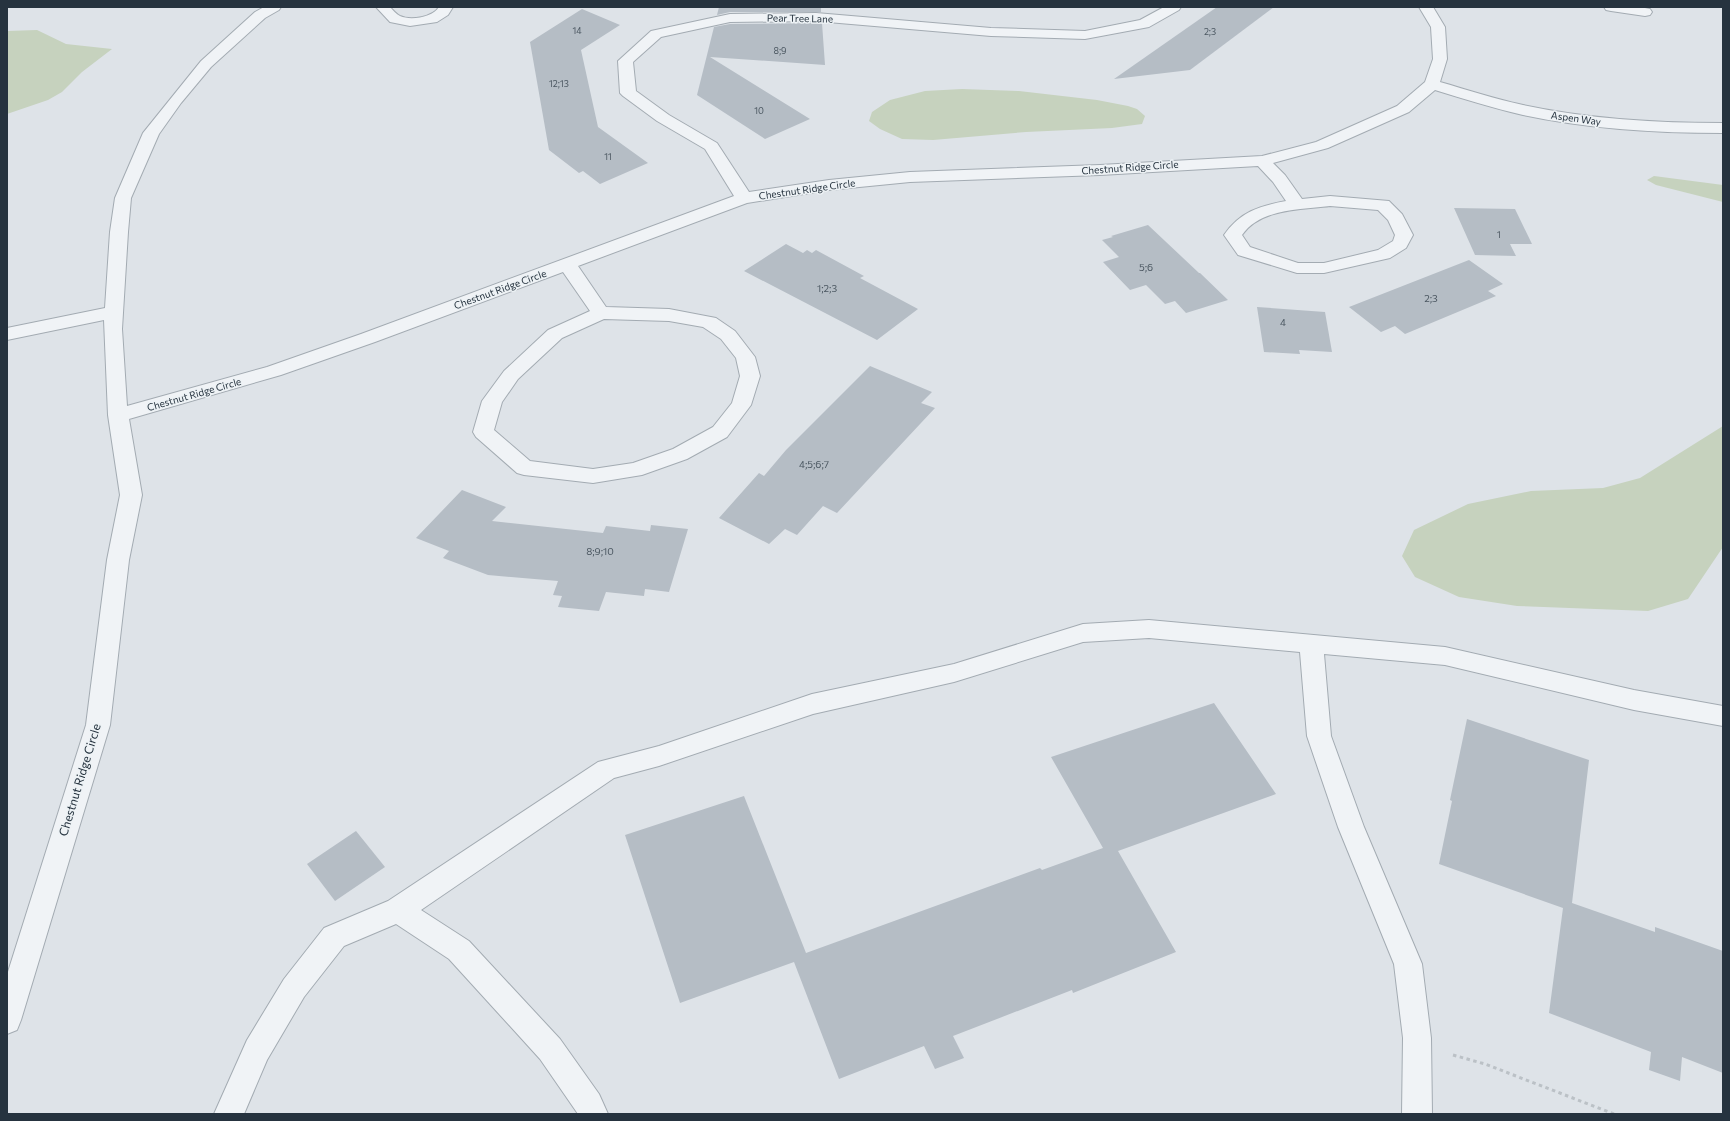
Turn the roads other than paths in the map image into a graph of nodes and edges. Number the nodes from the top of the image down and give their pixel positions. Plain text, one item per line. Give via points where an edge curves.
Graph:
1 (274, 7) edge
2 (383, 7) edge
3 (446, 7) edge
4 (1174, 7) edge
5 (1426, 7) edge
6 (1611, 7) edge
7 (1645, 12) dead end
8 (1432, 84) junction
9 (1723, 128) edge
10 (1262, 161) junction
11 (744, 198) junction
12 (1296, 204) junction
13 (566, 264) junction
14 (115, 312) junction
15 (601, 313) junction
16 (7, 332) edge
17 (118, 415) junction
18 (1311, 644) junction
19 (1723, 716) edge
20 (398, 910) junction
21 (7, 1020) edge
22 (229, 1114) edge
23 (593, 1114) edge
24 (1417, 1114) edge

1 - 14 street, Chestnut Ridge Circle via 260,16 206,64 151,133 123,198
2 - 3 street via 397,20 418,22 434,19
4 - 11 street, Pear Tree Lane via 1144,24 1086,35 991,32 816,17 730,18 656,34 625,61 628,93 663,118 711,146
5 - 8 street via 1438,27 1440,59
6 - 7 street
8 - 9 street, Aspen Way via 1522,110 1575,119 1674,129
8 - 10 street, Chestnut Ridge Circle via 1403,109 1322,145
10 - 11 street, Chestnut Ridge Circle via 910,177 828,185
10 - 12 street via 1279,179
11 - 13 street, Chestnut Ridge Circle
12 - 12 street via 1270,209 1247,219 1233,236 1244,251 1297,268 1324,268 1384,254 1400,244 1404,235 1396,218 1383,206 1330,201
13 - 15 street
13 - 17 street, Chestnut Ridge Circle via 274,371
14 - 16 street
14 - 17 street, Chestnut Ridge Circle via 113,329
15 - 15 street via 555,334 512,374 492,401 482,432 524,468 593,476 635,470 680,454 720,432 741,405 750,376 745,357 728,335 709,322 669,315
17 - 21 street, Chestnut Ridge Circle via 131,495 118,560 98,724
18 - 19 street via 1445,656 1634,700
18 - 20 street via 1149,628 1084,633 954,673 812,704 659,756 607,769
18 - 24 street via 1318,736 1351,826 1408,964 1417,1038
20 - 22 street via 334,937 294,988 260,1044
20 - 23 street via 460,950 550,1049 589,1104

